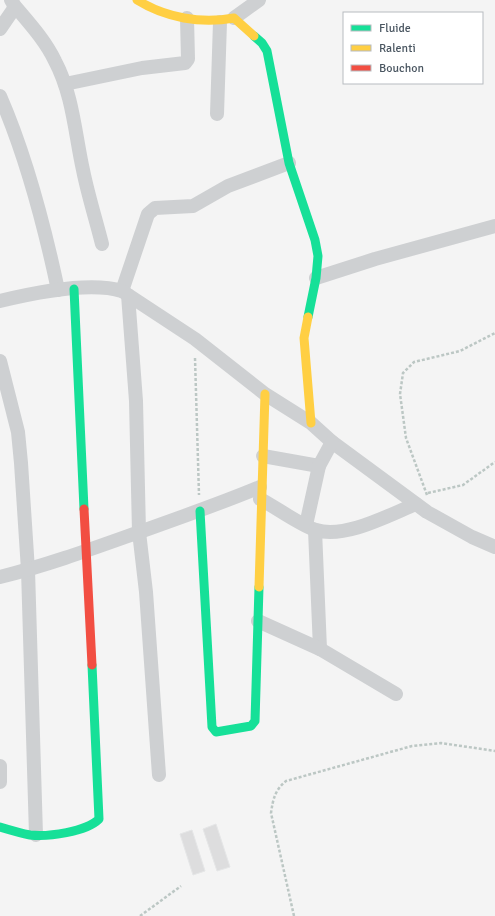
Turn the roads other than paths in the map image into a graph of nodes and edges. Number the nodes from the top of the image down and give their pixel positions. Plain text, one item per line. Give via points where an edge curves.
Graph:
1 (137, 0) edge
2 (259, 0) edge
3 (12, 2) edge
4 (187, 18) junction
5 (234, 18) junction
6 (220, 22) junction
7 (0, 29) edge
8 (65, 84) junction
9 (0, 96) edge
10 (217, 114) dead end
11 (290, 164) junction
12 (495, 226) edge
13 (102, 244) dead end
14 (316, 278) junction
15 (74, 289) junction
16 (58, 290) junction
17 (125, 293) junction
18 (0, 301) edge
19 (0, 361) edge
20 (265, 394) junction
21 (311, 423) junction
22 (332, 442) junction
23 (263, 456) junction
24 (319, 466) junction
25 (260, 493) junction
26 (418, 506) junction
27 (200, 511) junction
28 (310, 528) junction
29 (139, 532) junction
30 (495, 547) edge
31 (87, 550) junction
32 (28, 570) junction
33 (0, 577) edge
34 (258, 621) junction
35 (320, 649) junction
36 (396, 694) dead end
37 (0, 766) edge
38 (158, 775) dead end
39 (0, 782) edge
40 (0, 827) edge
41 (36, 835) junction

1 - 4 street via 159,11
2 - 5 street
3 - 7 street via 13,10
3 - 8 street via 42,39
4 - 6 street
4 - 8 street via 188,58 185,63 142,68
5 - 6 street
5 - 11 street via 262,43 266,51
6 - 10 street
8 - 13 street
9 - 16 street via 26,165
11 - 14 street via 315,240 318,256
11 - 17 street via 228,186 193,206 151,210
12 - 14 street
14 - 21 street via 304,338
15 - 16 street
15 - 17 street via 109,287
15 - 31 street
16 - 18 street
17 - 20 street via 195,339
17 - 29 street via 136,401
19 - 32 street via 18,432
20 - 21 street
20 - 23 street
21 - 22 street
22 - 24 street
22 - 26 street
23 - 24 street
23 - 25 street
24 - 28 street
25 - 27 street
25 - 28 street
25 - 34 street
26 - 28 street via 337,532
26 - 30 street
27 - 29 street
27 - 34 street via 214,732 254,724
28 - 35 street
29 - 31 street
29 - 38 street via 146,592
31 - 32 street
31 - 41 street via 99,819 82,829
32 - 33 street
32 - 41 street
34 - 35 street
35 - 36 street
37 - 39 street
40 - 41 street

